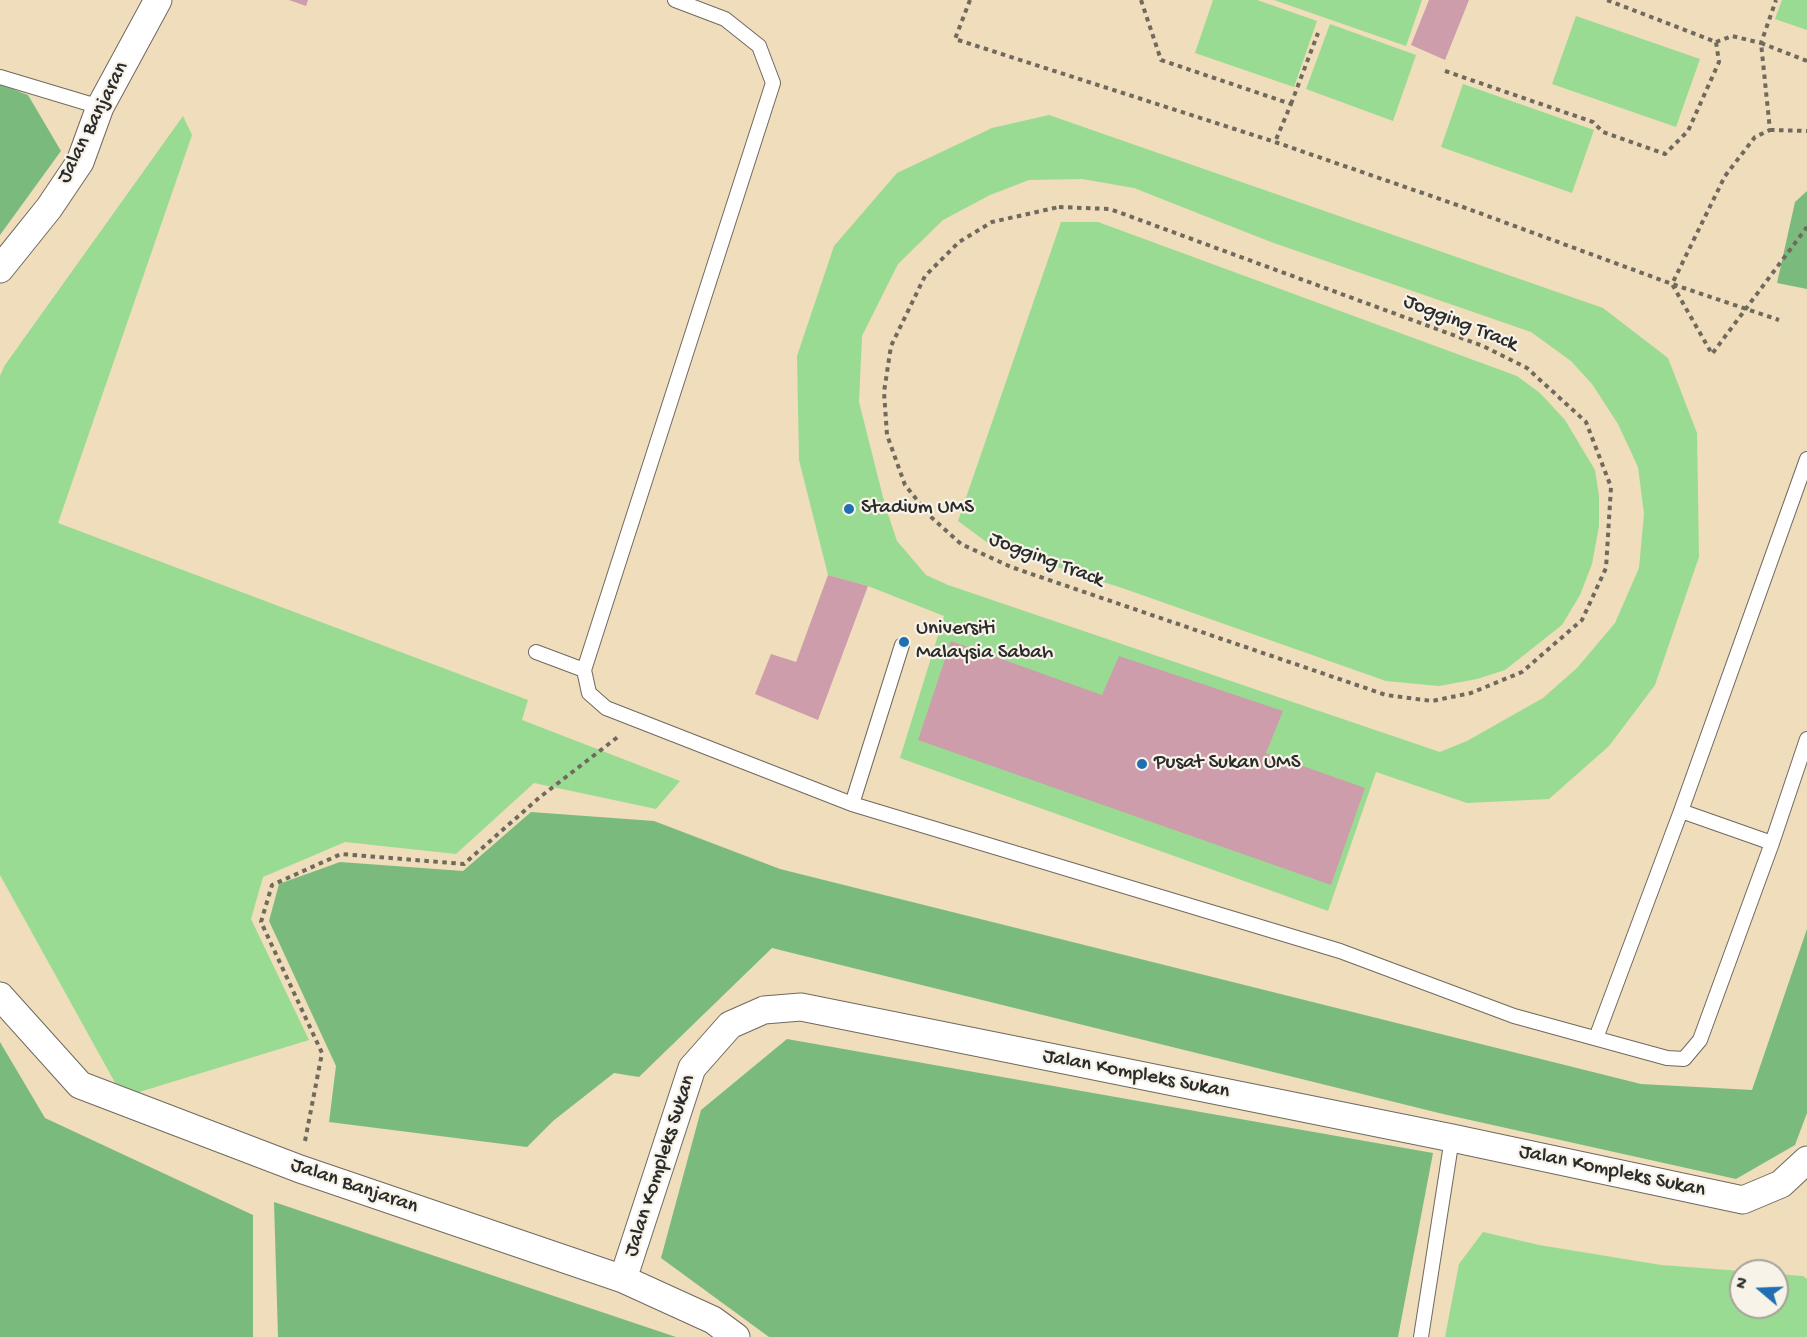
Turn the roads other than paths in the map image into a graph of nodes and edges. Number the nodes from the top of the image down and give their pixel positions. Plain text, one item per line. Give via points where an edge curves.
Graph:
1 (158, 0) edge
2 (675, 0) edge
3 (0, 76) edge
4 (100, 107) junction
5 (0, 269) edge
6 (1807, 459) edge
7 (902, 645) dead end
8 (536, 652) dead end
9 (584, 670) junction
10 (1807, 739) edge
11 (852, 804) junction
12 (1681, 811) junction
13 (1772, 843) junction
14 (0, 996) edge
15 (1596, 1038) junction
16 (1452, 1138) junction
17 (1807, 1160) edge
18 (623, 1280) junction
19 (736, 1337) edge
20 (1421, 1337) edge

1 - 4 street, Jalan Banjaran
2 - 9 lane via 725,19 759,46 773,83
3 - 4 lane
4 - 5 street, Jalan Banjaran via 80,162 50,208
6 - 12 lane
7 - 11 lane
8 - 9 lane
9 - 11 lane via 589,693 606,708
10 - 13 lane
11 - 15 lane via 1340,951 1514,1016
12 - 13 lane
12 - 15 lane
13 - 15 lane via 1700,1040 1684,1059
14 - 18 street, Jalan Banjaran via 80,1085 300,1169
16 - 17 street, Jalan Kompleks Sukan via 1743,1200 1781,1184
16 - 18 street, Jalan Kompleks Sukan via 801,1007 764,1010 730,1025 692,1068
16 - 20 lane
18 - 19 street, Jalan Banjaran via 713,1320

